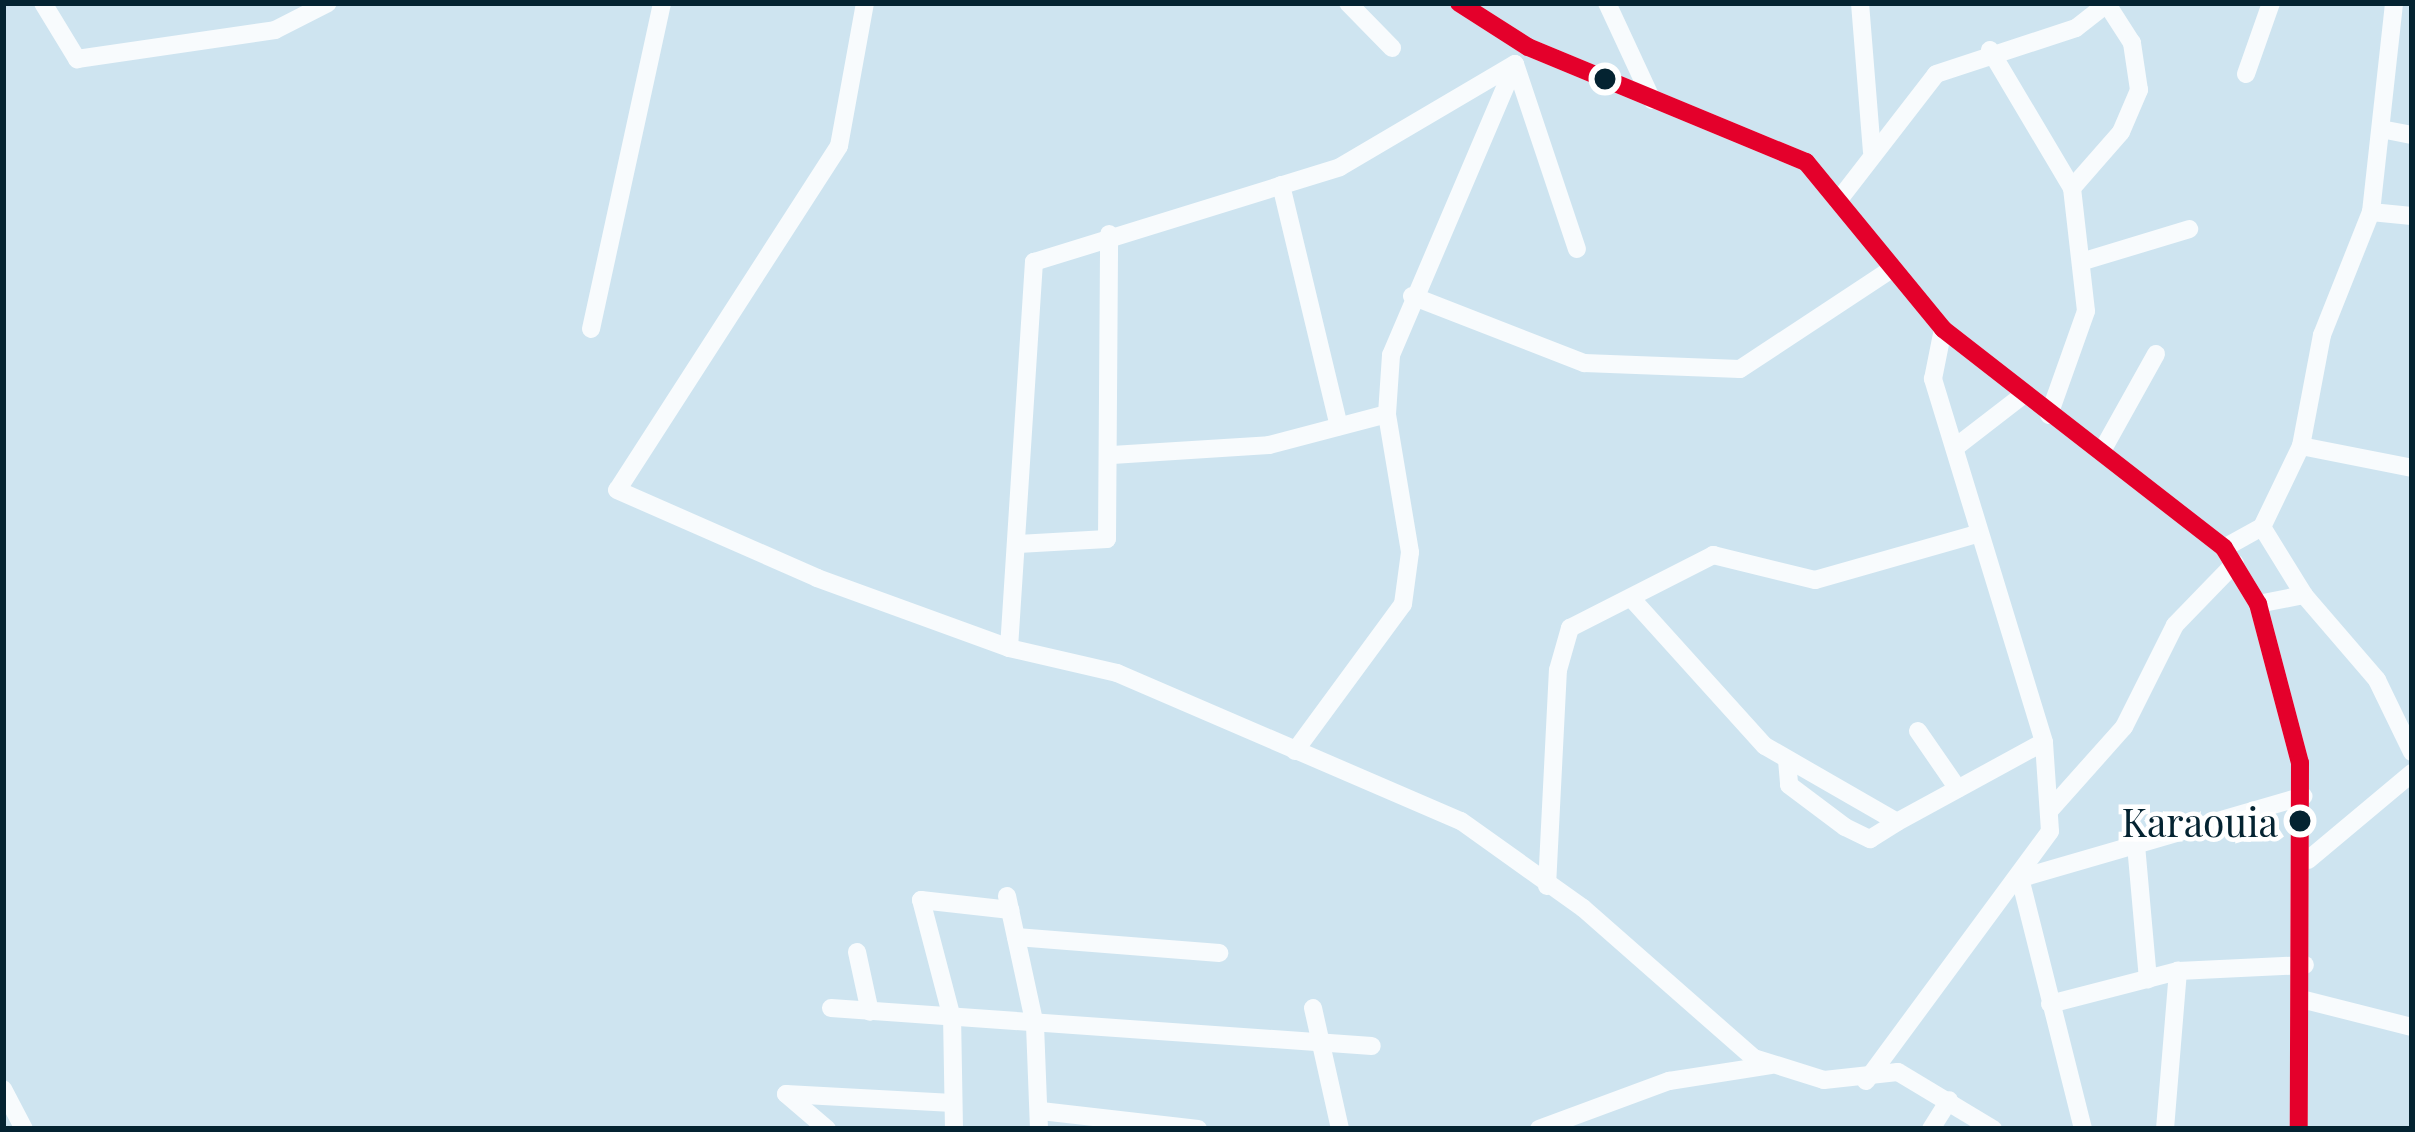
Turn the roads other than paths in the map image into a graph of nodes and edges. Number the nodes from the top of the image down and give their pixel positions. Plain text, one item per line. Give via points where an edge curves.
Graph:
1 (43, 3) edge
2 (328, 3) edge
3 (662, 3) edge
4 (865, 3) edge
5 (1348, 3) edge
6 (1459, 3) edge
7 (1607, 3) edge
8 (1860, 3) edge
9 (2271, 3) edge
10 (2394, 3) edge
11 (2107, 4) edge
12 (1528, 47) junction
13 (1392, 48) dead end
14 (1990, 50) junction
15 (1515, 64) junction
16 (2246, 74) dead end
17 (1652, 100) junction
18 (2381, 129) junction
19 (2412, 135) edge
20 (1872, 152) junction
21 (1281, 185) junction
22 (2072, 188) junction
23 (1838, 201) junction
24 (2371, 212) junction
25 (2412, 216) edge
26 (2189, 229) dead end
27 (1109, 234) junction
28 (1577, 249) dead end
29 (2084, 261) junction
30 (1893, 268) junction
31 (1412, 296) junction
32 (591, 329) dead end
33 (1943, 329) junction
34 (2156, 354) dead end
35 (2022, 396) junction
36 (1387, 414) junction
37 (2049, 415) junction
38 (1339, 426) junction
39 (1957, 446) junction
40 (2301, 446) junction
41 (2102, 451) junction
42 (1112, 455) junction
43 (2412, 468) edge
44 (2262, 526) junction
45 (1973, 535) junction
46 (1018, 544) junction
47 (2229, 556) junction
48 (2304, 596) junction
49 (1632, 599) junction
50 (2258, 604) junction
51 (1009, 648) junction
52 (1918, 730) dead end
53 (2044, 742) junction
54 (1295, 751) junction
55 (2412, 752) edge
56 (1787, 760) junction
57 (2412, 773) edge
58 (1958, 789) junction
59 (2303, 796) junction
60 (2050, 810) junction
61 (1897, 822) junction
62 (2136, 845) junction
63 (2308, 860) junction
64 (2020, 878) junction
65 (1547, 886) junction
66 (1016, 937) junction
67 (857, 952) dead end
68 (1219, 953) dead end
69 (2305, 965) junction
70 (2178, 971) junction
71 (2148, 979) junction
72 (2305, 1000) junction
73 (2050, 1004) junction
74 (1313, 1008) dead end
75 (831, 1009) dead end
76 (870, 1012) junction
77 (952, 1018) junction
78 (2411, 1023) edge
79 (1035, 1025) junction
80 (1372, 1046) dead end
81 (1322, 1050) junction
82 (1771, 1065) junction
83 (1866, 1081) junction
84 (3, 1089) edge
85 (1948, 1100) junction
86 (953, 1103) junction
87 (1040, 1120) edge
88 (1127, 1124) edge
89 (24, 1129) edge
90 (827, 1129) edge
91 (954, 1129) edge
92 (1198, 1129) edge
93 (1340, 1129) edge
94 (1540, 1129) edge
95 (1931, 1129) edge
96 (1993, 1129) edge
97 (2083, 1129) edge
98 (2165, 1129) edge
99 (2299, 1129) edge

1 - 2 street via 77,59 275,30
3 - 32 street
4 - 51 street via 839,146 617,490
5 - 13 street
6 - 12 street
7 - 17 street
8 - 20 street
9 - 16 street
10 - 18 street
11 - 14 street via 2076,28
11 - 22 street via 2132,44 2139,91 2110,149
12 - 15 street
12 - 17 street
14 - 20 street via 1936,74
14 - 22 street
15 - 21 street via 1366,154
15 - 28 street
15 - 31 street
17 - 23 street via 1783,146
18 - 19 street
18 - 24 street
20 - 23 street
21 - 27 street
21 - 38 street
22 - 29 street
23 - 30 street
24 - 25 street
24 - 40 street via 2322,335
26 - 29 street
27 - 42 street
27 - 46 street via 1034,262
29 - 37 street via 2086,310
30 - 31 street via 1740,369 1584,363
30 - 33 street
31 - 36 street
33 - 35 street
33 - 39 street via 1933,379
34 - 41 street
35 - 37 street
35 - 39 street
36 - 38 street
36 - 54 street via 1410,551 1403,604
37 - 41 street
38 - 42 street via 1269,445
39 - 45 street
40 - 43 street
40 - 44 street
41 - 47 street
42 - 46 street via 1107,538
44 - 47 street
44 - 48 street
45 - 49 street via 1815,580 1712,555
45 - 53 street
46 - 51 street
47 - 50 street
47 - 60 street via 2175,625 2124,727
48 - 50 street
48 - 55 street via 2377,680
49 - 56 street via 1739,723
49 - 65 street via 1562,639
50 - 59 street
51 - 54 street via 1117,673
52 - 58 street
53 - 58 street
53 - 60 street
54 - 65 street via 1461,821
56 - 61 street
56 - 61 street via 1789,785 1845,827 1870,838
57 - 63 street
58 - 61 street
59 - 62 street
59 - 63 street
60 - 64 street via 2046,844
62 - 64 street
62 - 71 street
63 - 69 street
64 - 73 street
64 - 83 street
65 - 82 street
66 - 68 street
66 - 77 street via 1008,903 921,900
66 - 79 street
67 - 76 street
69 - 70 street
69 - 72 street
70 - 71 street
70 - 98 street
71 - 73 street
72 - 78 street
72 - 99 street
73 - 97 street
74 - 81 street
75 - 76 street
76 - 77 street
77 - 79 street
77 - 86 street
79 - 81 street
79 - 87 street
80 - 81 street
81 - 93 street
82 - 83 street
82 - 94 street via 1669,1081
83 - 85 street via 1898,1072
84 - 89 street
85 - 95 street
85 - 96 street
86 - 90 street via 786,1094
86 - 91 street
87 - 88 street
88 - 92 street

